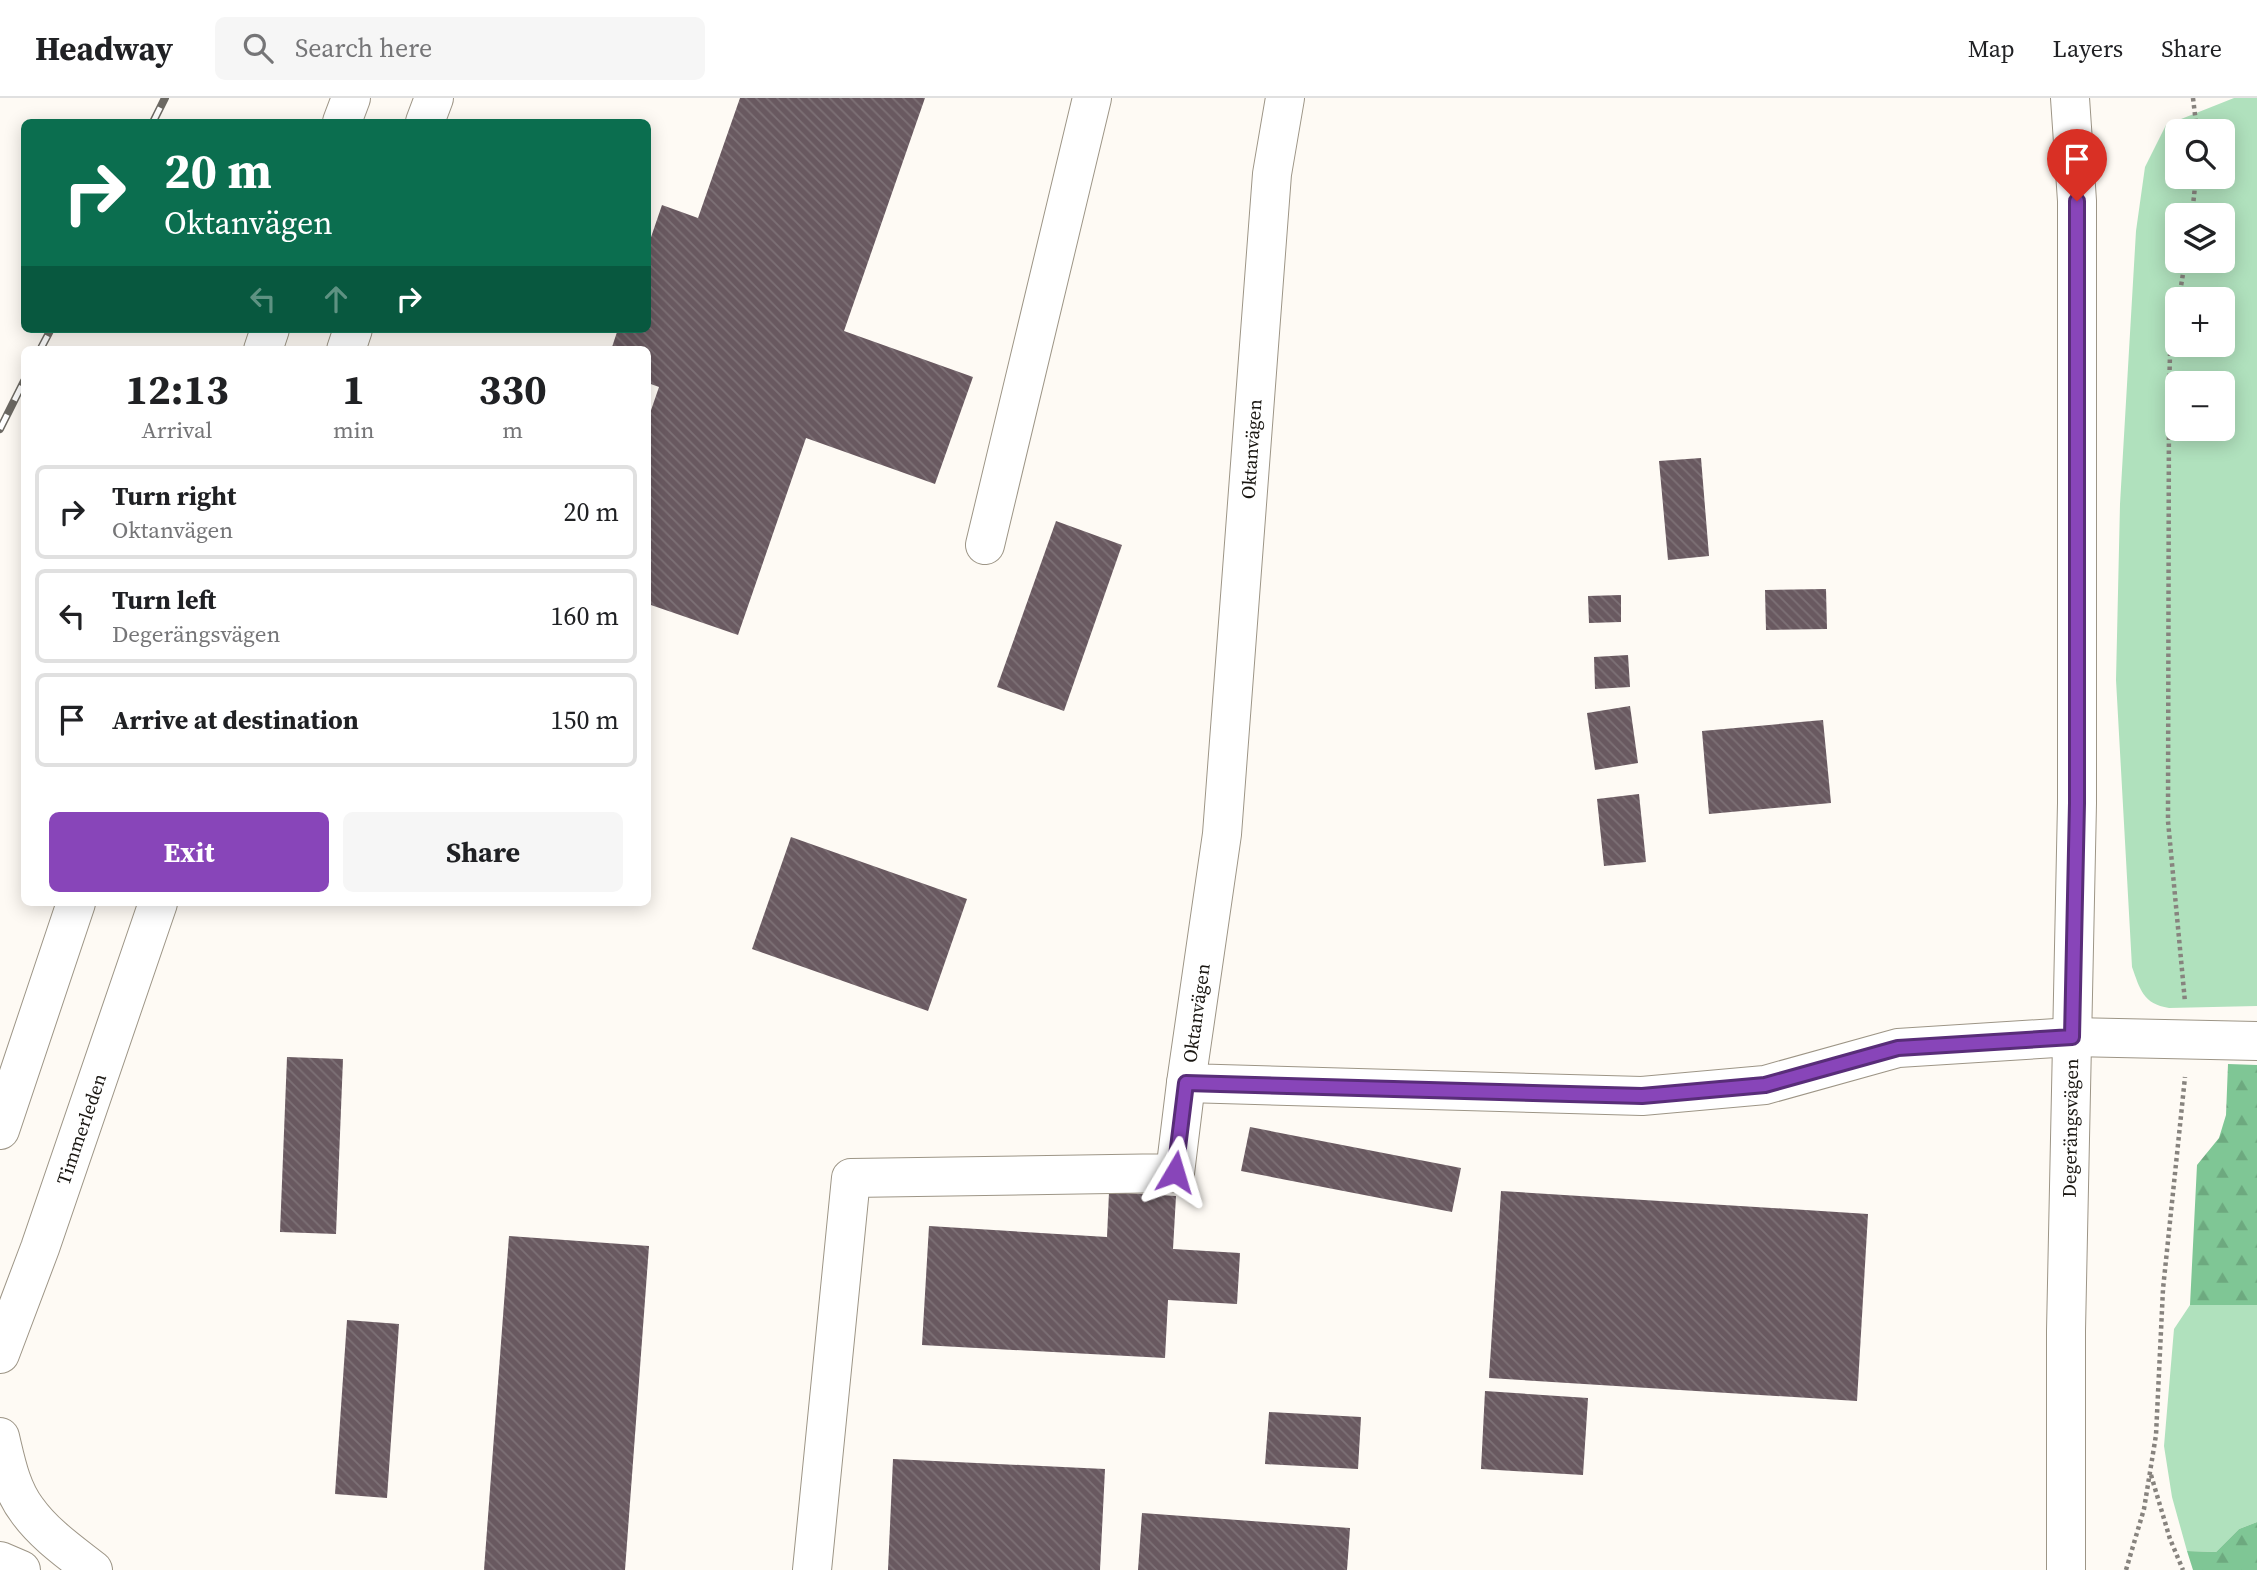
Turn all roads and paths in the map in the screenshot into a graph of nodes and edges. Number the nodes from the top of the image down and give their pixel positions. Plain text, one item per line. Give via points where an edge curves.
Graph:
1 (351, 98) edge
2 (434, 98) edge
3 (1092, 98) edge
4 (1285, 98) edge
5 (2070, 98) edge
6 (2193, 98) edge
7 (343, 119) edge
8 (426, 119) edge
9 (2196, 119) edge
10 (2170, 357) edge
11 (985, 545) dead end
12 (75, 906) edge
13 (157, 906) edge
14 (2072, 1037) junction
15 (2185, 1039) junction
16 (2257, 1041) edge
17 (1186, 1083) junction
18 (0, 1130) edge
19 (0, 1354) edge
20 (0, 1437) edge
21 (2151, 1474) junction
22 (0, 1561) edge
23 (21, 1570) edge
24 (93, 1570) edge
25 (812, 1570) edge
26 (2066, 1570) edge
27 (2126, 1570) edge
28 (2183, 1570) edge

1 - 7 main road
2 - 8 main road
3 - 11 main road
4 - 17 main road, Oktanvägen via 1272,174 1222,834
5 - 14 main road, Degerängsvägen via 2077,201 2077,803
6 - 9 path
10 - 15 path via 2168,821
12 - 18 main road
13 - 19 main road, Timmerleden
14 - 15 main road, Oktanvägen
14 - 17 main road, Oktanvägen via 1898,1048 1765,1085 1642,1096
14 - 26 main road, Degerängsvägen
15 - 16 main road, Oktanvägen
15 - 21 path
17 - 25 main road via 1175,1172 851,1178
20 - 24 main road via 12,1484 26,1510
21 - 27 path
21 - 28 path
22 - 23 main road

